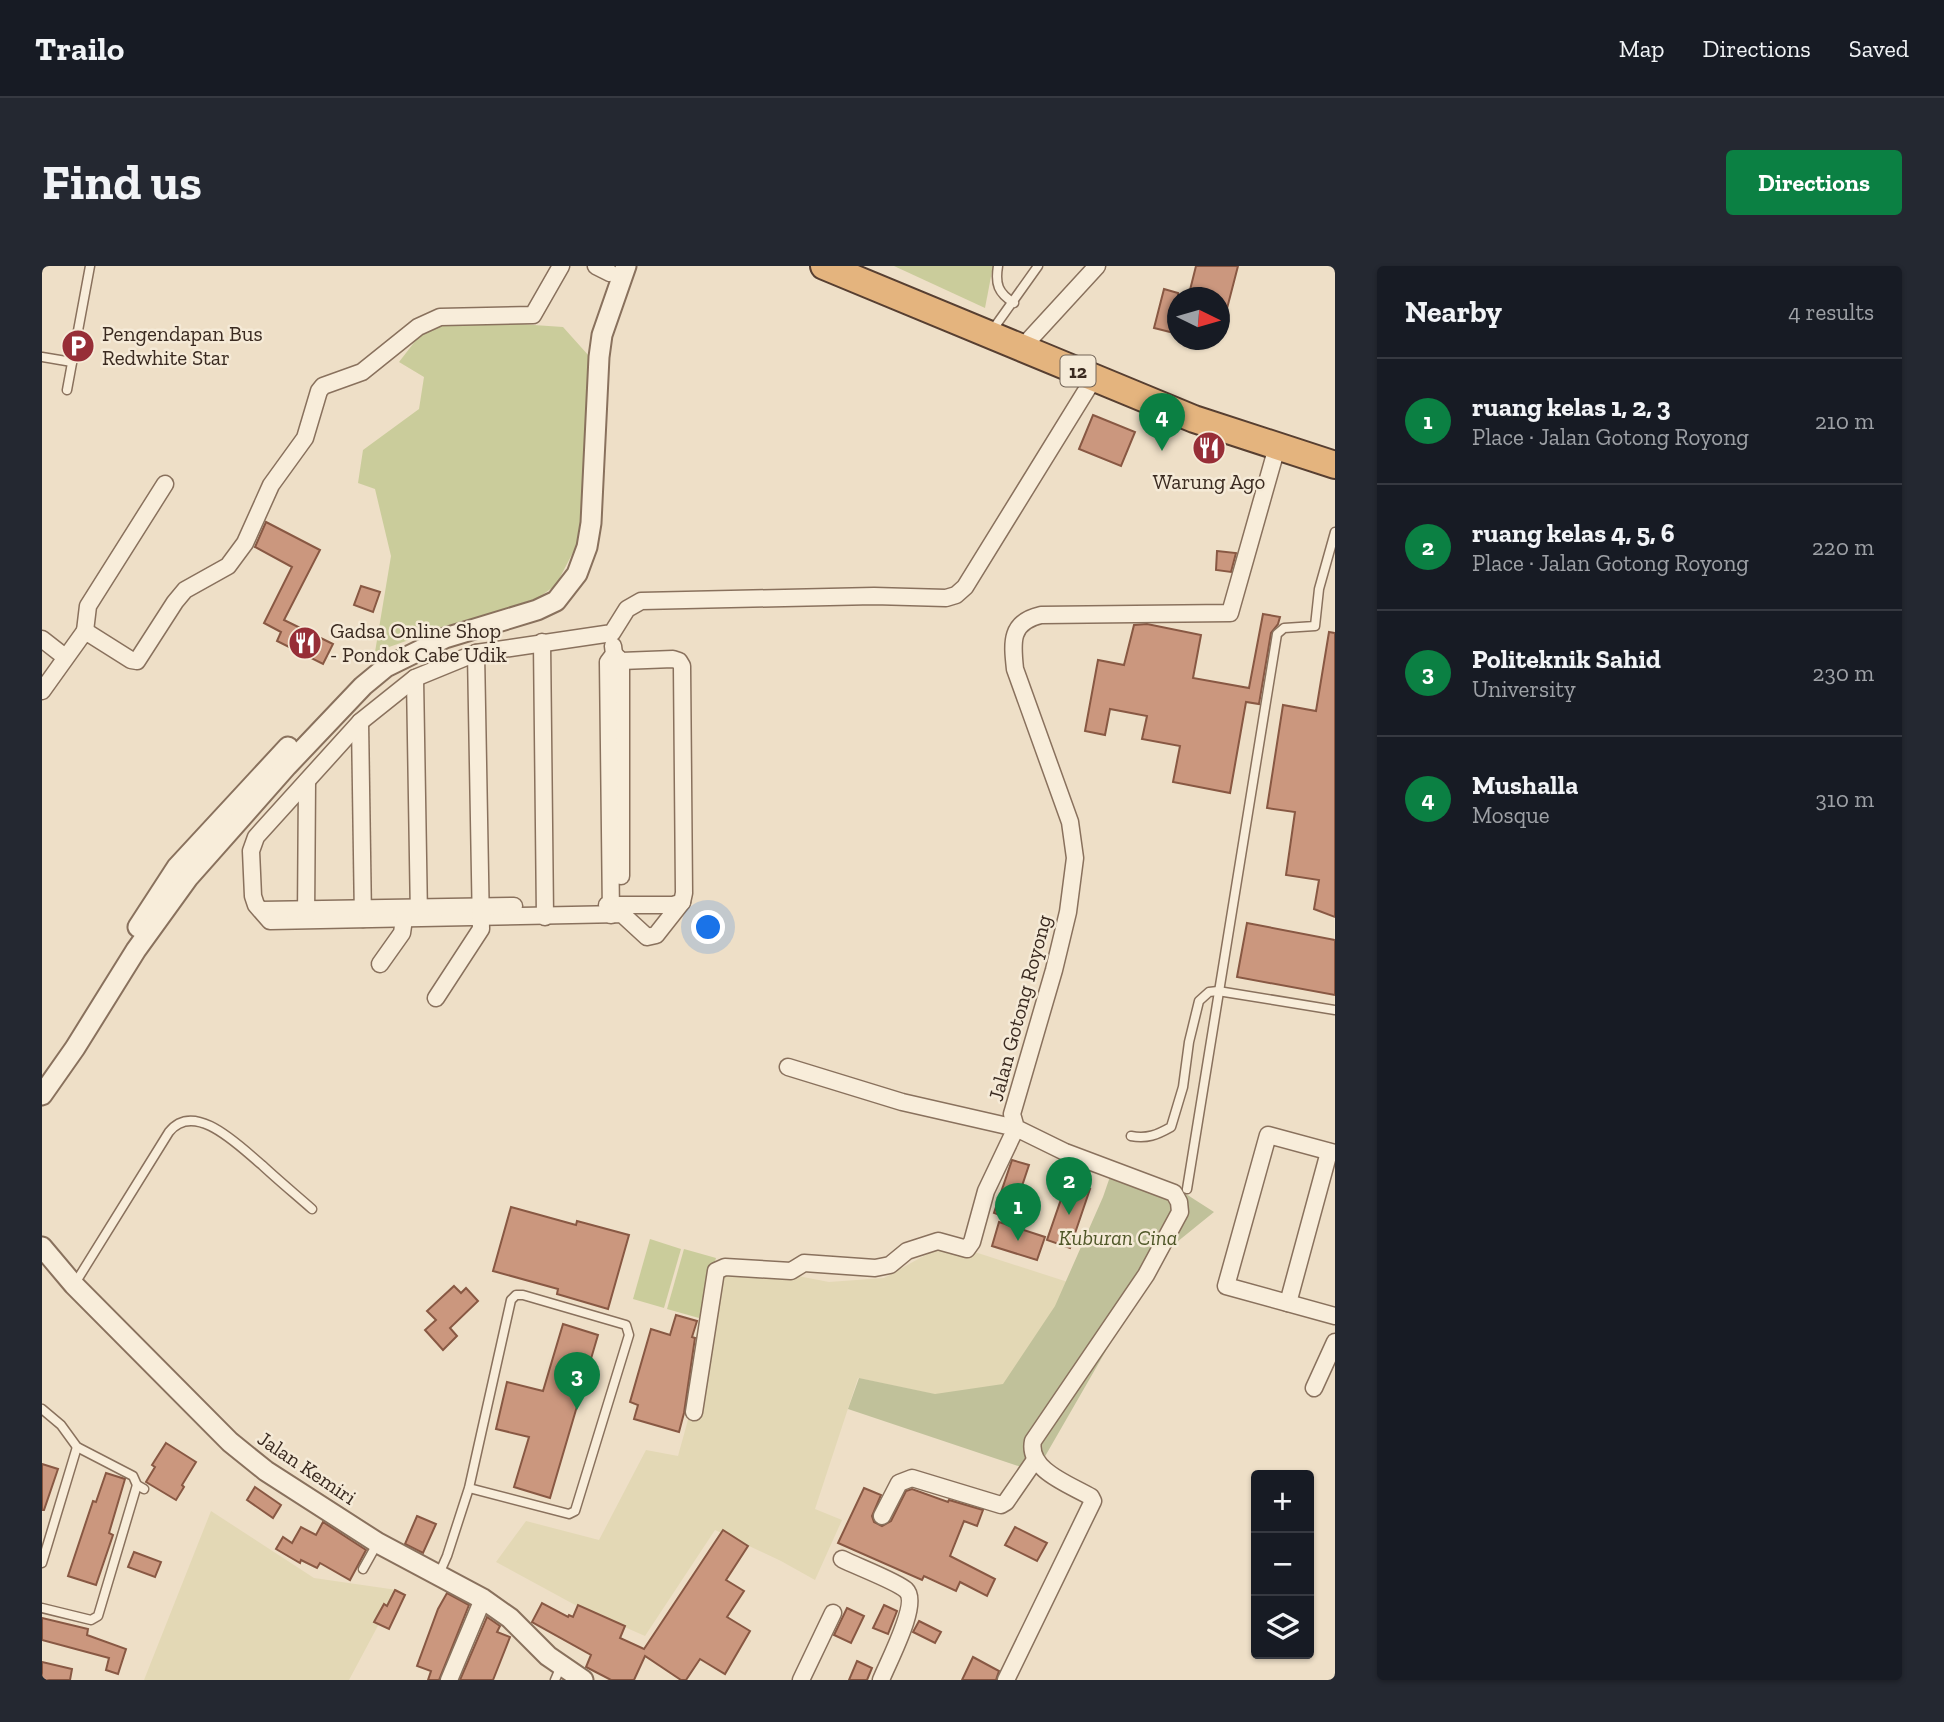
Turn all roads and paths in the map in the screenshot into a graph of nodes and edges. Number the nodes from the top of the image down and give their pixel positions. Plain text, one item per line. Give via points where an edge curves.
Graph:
1 (90, 266) edge
2 (561, 266) edge
3 (824, 266) edge
4 (860, 266) edge
5 (998, 266) edge
6 (1038, 266) edge
7 (1097, 266) edge
8 (611, 268) edge
9 (1014, 303) junction
10 (993, 330) junction
11 (1030, 339) junction
12 (42, 357) edge
13 (72, 362) junction
14 (1094, 378) junction
15 (67, 390) dead end
16 (1277, 447) junction
17 (1335, 452) edge
18 (1335, 465) edge
19 (165, 484) dead end
20 (1335, 532) edge
21 (85, 631) junction
22 (612, 633) junction
23 (42, 639) edge
24 (542, 642) junction
25 (476, 653) junction
26 (65, 657) junction
27 (617, 658) junction
28 (415, 678) junction
29 (42, 691) edge
30 (360, 722) junction
31 (307, 781) junction
32 (682, 902) junction
33 (616, 910) junction
34 (481, 912) junction
35 (545, 912) junction
36 (363, 914) junction
37 (306, 915) junction
38 (414, 915) junction
39 (380, 964) dead end
40 (1218, 991) junction
41 (436, 998) dead end
42 (1335, 1010) edge
43 (788, 1067) dead end
44 (42, 1075) edge
45 (42, 1095) edge
46 (1016, 1128) junction
47 (1131, 1136) dead end
48 (1332, 1152) edge
49 (1187, 1189) dead end
50 (312, 1209) dead end
51 (42, 1247) edge
52 (74, 1285) junction
53 (1289, 1303) junction
54 (1335, 1316) edge
55 (1335, 1342) edge
56 (1314, 1388) dead end
57 (42, 1409) edge
58 (694, 1412) dead end
59 (77, 1447) junction
60 (1035, 1460) junction
61 (468, 1488) junction
62 (882, 1516) dead end
63 (378, 1543) junction
64 (842, 1559) dead end
65 (42, 1563) edge
66 (363, 1569) dead end
67 (438, 1576) junction
68 (483, 1599) junction
69 (42, 1608) edge
70 (834, 1613) dead end
71 (558, 1673) edge
72 (449, 1680) edge
73 (583, 1680) edge
74 (801, 1680) edge
75 (881, 1680) edge
76 (1006, 1680) edge

1 - 13 lane
2 - 21 street via 533,316 440,317 418,327 362,372 323,386 305,438 271,485 245,542 228,566 185,590 175,601 137,661
3 - 10 highway, 12
4 - 10 highway, 12
5 - 9 lane via 1000,292
6 - 9 lane
7 - 11 street
8 - 44 street via 593,351 586,517 582,540 562,581 542,598 441,630 384,654 359,671 177,867
8 - 45 street via 599,357 592,523 587,547 568,588 537,610 445,638 386,667 363,686 188,878
9 - 10 lane
10 - 11 highway, 12
10 - 14 highway, 12
11 - 17 highway, 12 via 1198,407
12 - 13 lane
13 - 15 lane
14 - 16 highway, 12
14 - 22 street via 956,595 641,601 627,609
16 - 18 highway, 12
16 - 46 street, Jalan Gotong Royong via 1230,613 1041,615 1022,622 1015,632 1015,669 1070,822 1075,858 1054,970 1012,1114
19 - 21 street via 88,606
20 - 40 lane via 1319,589 1315,625 1284,628 1277,634
21 - 26 street
22 - 24 street
22 - 27 street
23 - 26 street
24 - 25 street
24 - 35 street
25 - 28 street
25 - 34 street
26 - 29 street
27 - 32 street via 673,660 682,666
27 - 33 street via 608,662
28 - 30 street
28 - 38 street
30 - 31 street
30 - 36 street
31 - 37 street
31 - 37 street via 256,837 251,851 256,905 261,910
32 - 33 street
32 - 33 street via 656,935 647,937
33 - 35 street
34 - 35 street
34 - 38 street
34 - 41 street via 478,935
36 - 37 street
36 - 38 street
38 - 39 street
40 - 42 lane
40 - 47 lane via 1199,1001 1171,1127 1143,1138
40 - 49 lane
43 - 46 street via 902,1102
46 - 58 street via 986,1191 967,1249 938,1241 907,1251 887,1267 804,1263 791,1271 725,1267 716,1271
46 - 60 street, Jalan Gotong Royong via 1065,1152 1174,1193 1180,1212 1146,1275 1033,1441
48 - 53 street
48 - 53 street via 1268,1135 1226,1286
50 - 52 lane via 223,1132 183,1121 169,1132
51 - 52 street, Jalan Kemiri
52 - 63 street, Jalan Kemiri via 230,1442 266,1471
53 - 54 street
55 - 56 street
57 - 59 lane
59 - 65 lane
59 - 69 lane via 133,1476 140,1487 99,1616 91,1620
60 - 62 street via 1001,1505 912,1478 898,1483
60 - 76 street via 1093,1502
61 - 61 lane via 511,1300 523,1295 626,1325 629,1335 575,1511 569,1514
61 - 67 lane
63 - 66 lane
63 - 67 street, Jalan Kemiri
64 - 75 street via 900,1585 912,1600
67 - 68 street, Jalan Kemiri
68 - 71 street, Jalan Kemiri via 510,1618
68 - 72 street
70 - 74 street
71 - 73 street, Jalan Kemiri

